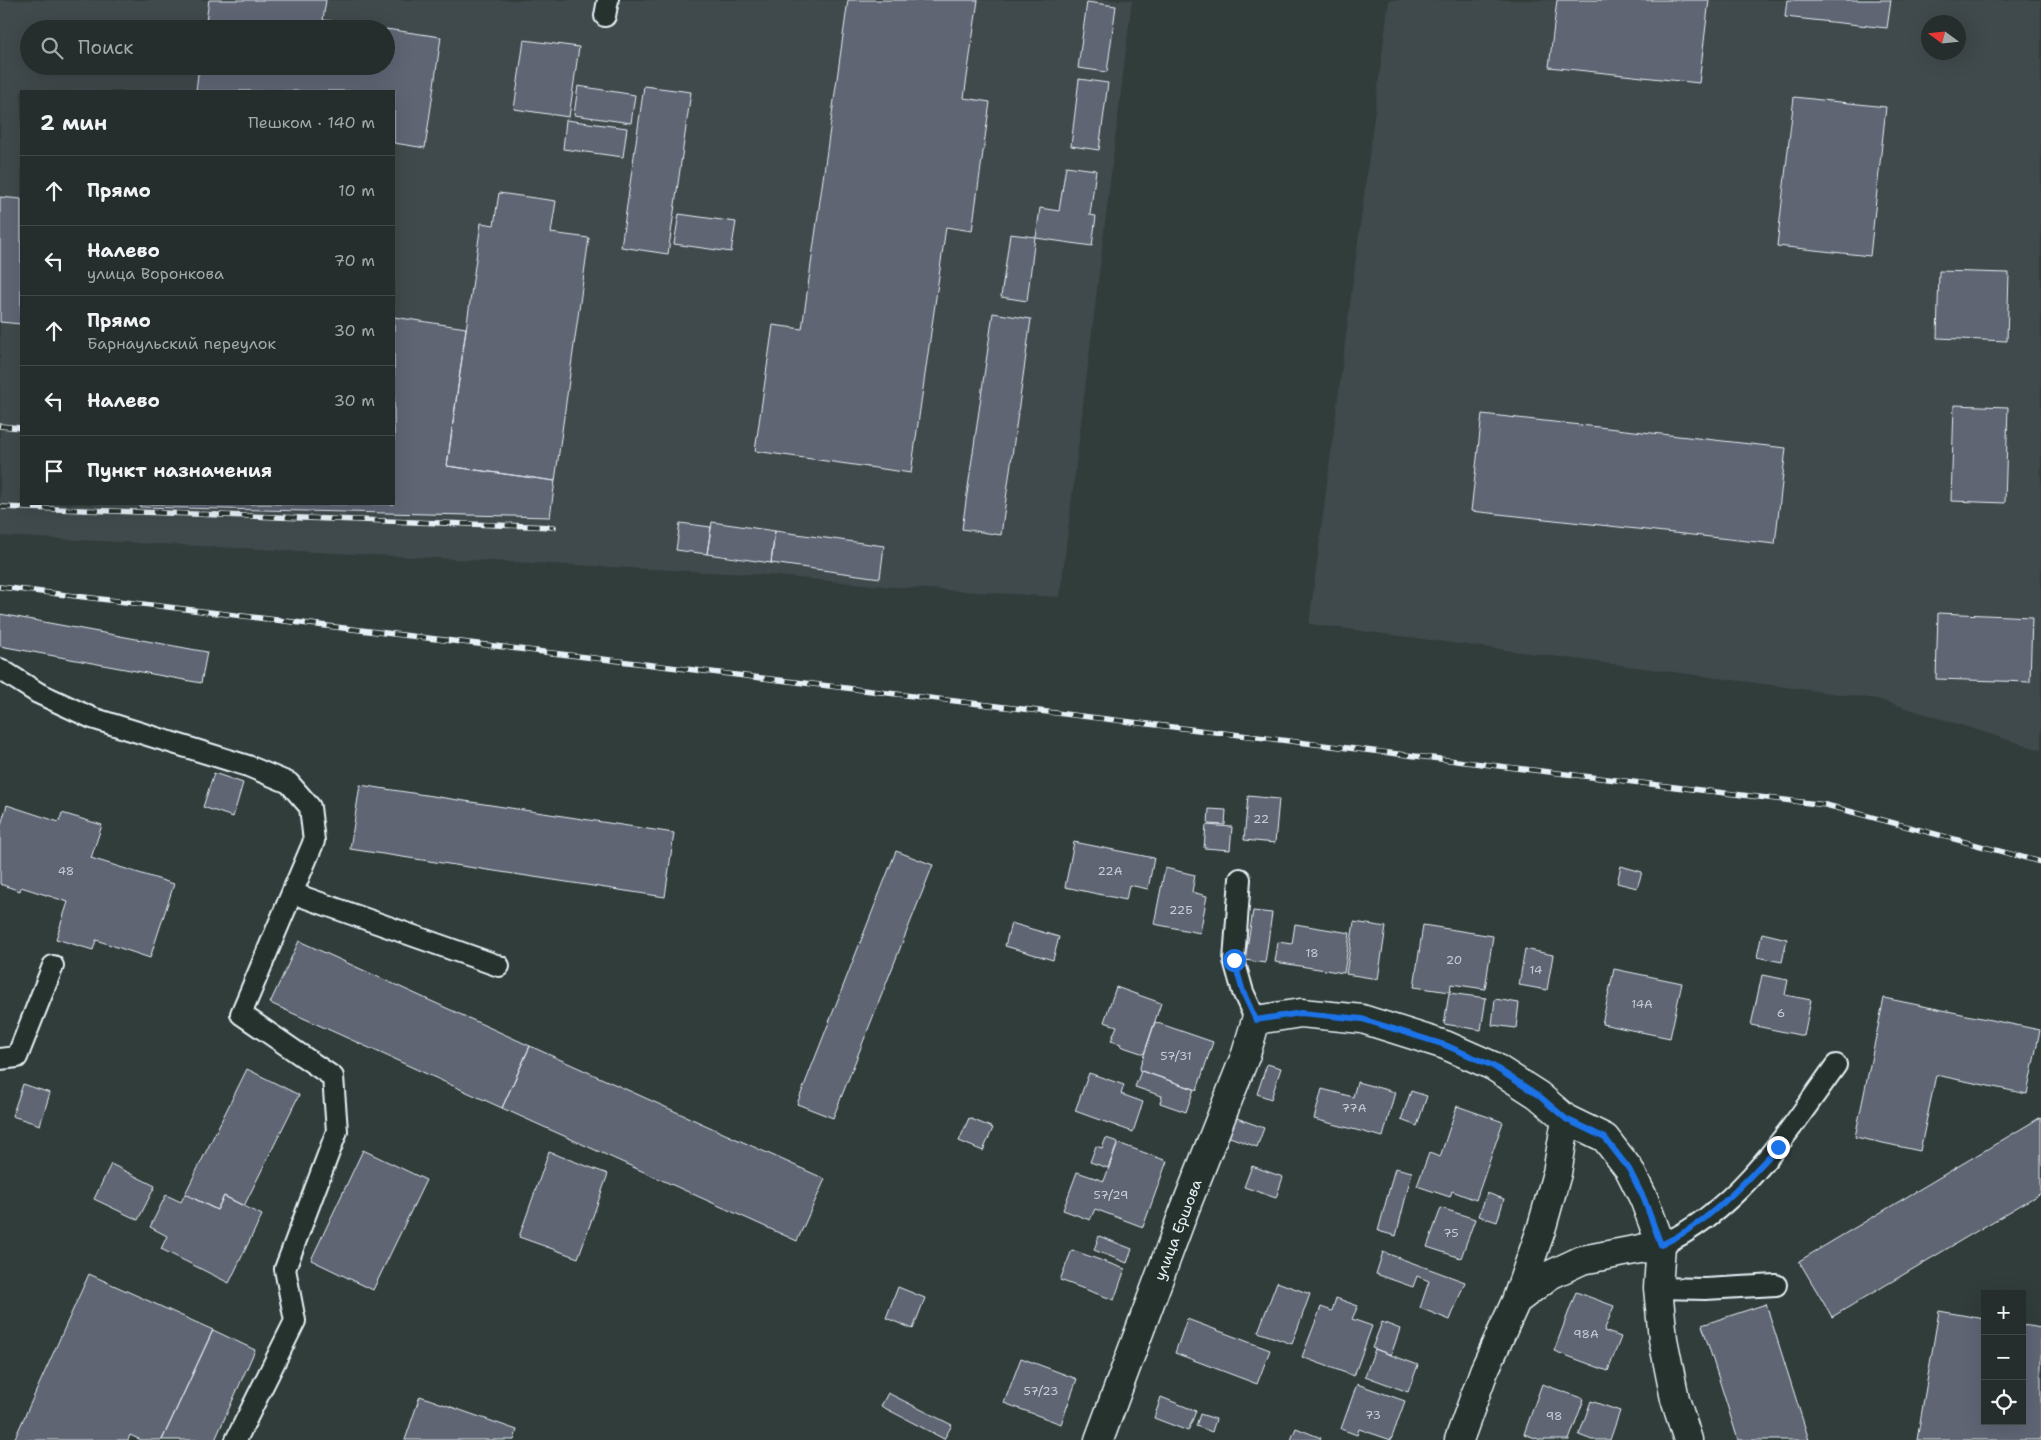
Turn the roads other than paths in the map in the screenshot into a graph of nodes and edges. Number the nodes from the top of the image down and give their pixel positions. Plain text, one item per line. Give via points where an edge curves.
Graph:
1 (0, 669) edge
2 (1240, 879) dead end
3 (292, 893) junction
4 (54, 966) dead end
5 (499, 966) dead end
6 (1256, 1020) junction
7 (0, 1059) edge
8 (1836, 1066) dead end
9 (1566, 1119) junction
10 (1661, 1245) junction
11 (1776, 1285) dead end
12 (1658, 1288) junction
13 (1516, 1302) junction
14 (236, 1440) edge
15 (1099, 1440) edge
16 (1459, 1440) edge
17 (1688, 1440) edge

1 - 3 lane via 38,693 92,718 248,766 289,783 310,807 314,840
2 - 6 lane via 1234,960 1243,992
3 - 5 lane
3 - 14 lane via 241,1014 333,1078 337,1131 285,1269 295,1321
4 - 7 lane via 17,1058
6 - 9 street via 1301,1013 1362,1019 1445,1045 1493,1066 1538,1095
6 - 15 street, улица Ершова via 1246,1054
8 - 10 lane via 1778,1147 1726,1202 1683,1235
9 - 10 street via 1605,1138 1629,1169
9 - 13 street via 1557,1173 1542,1230
10 - 12 street
10 - 13 street via 1582,1260 1550,1275
11 - 12 lane
12 - 17 street via 1662,1339
13 - 16 street via 1484,1371

